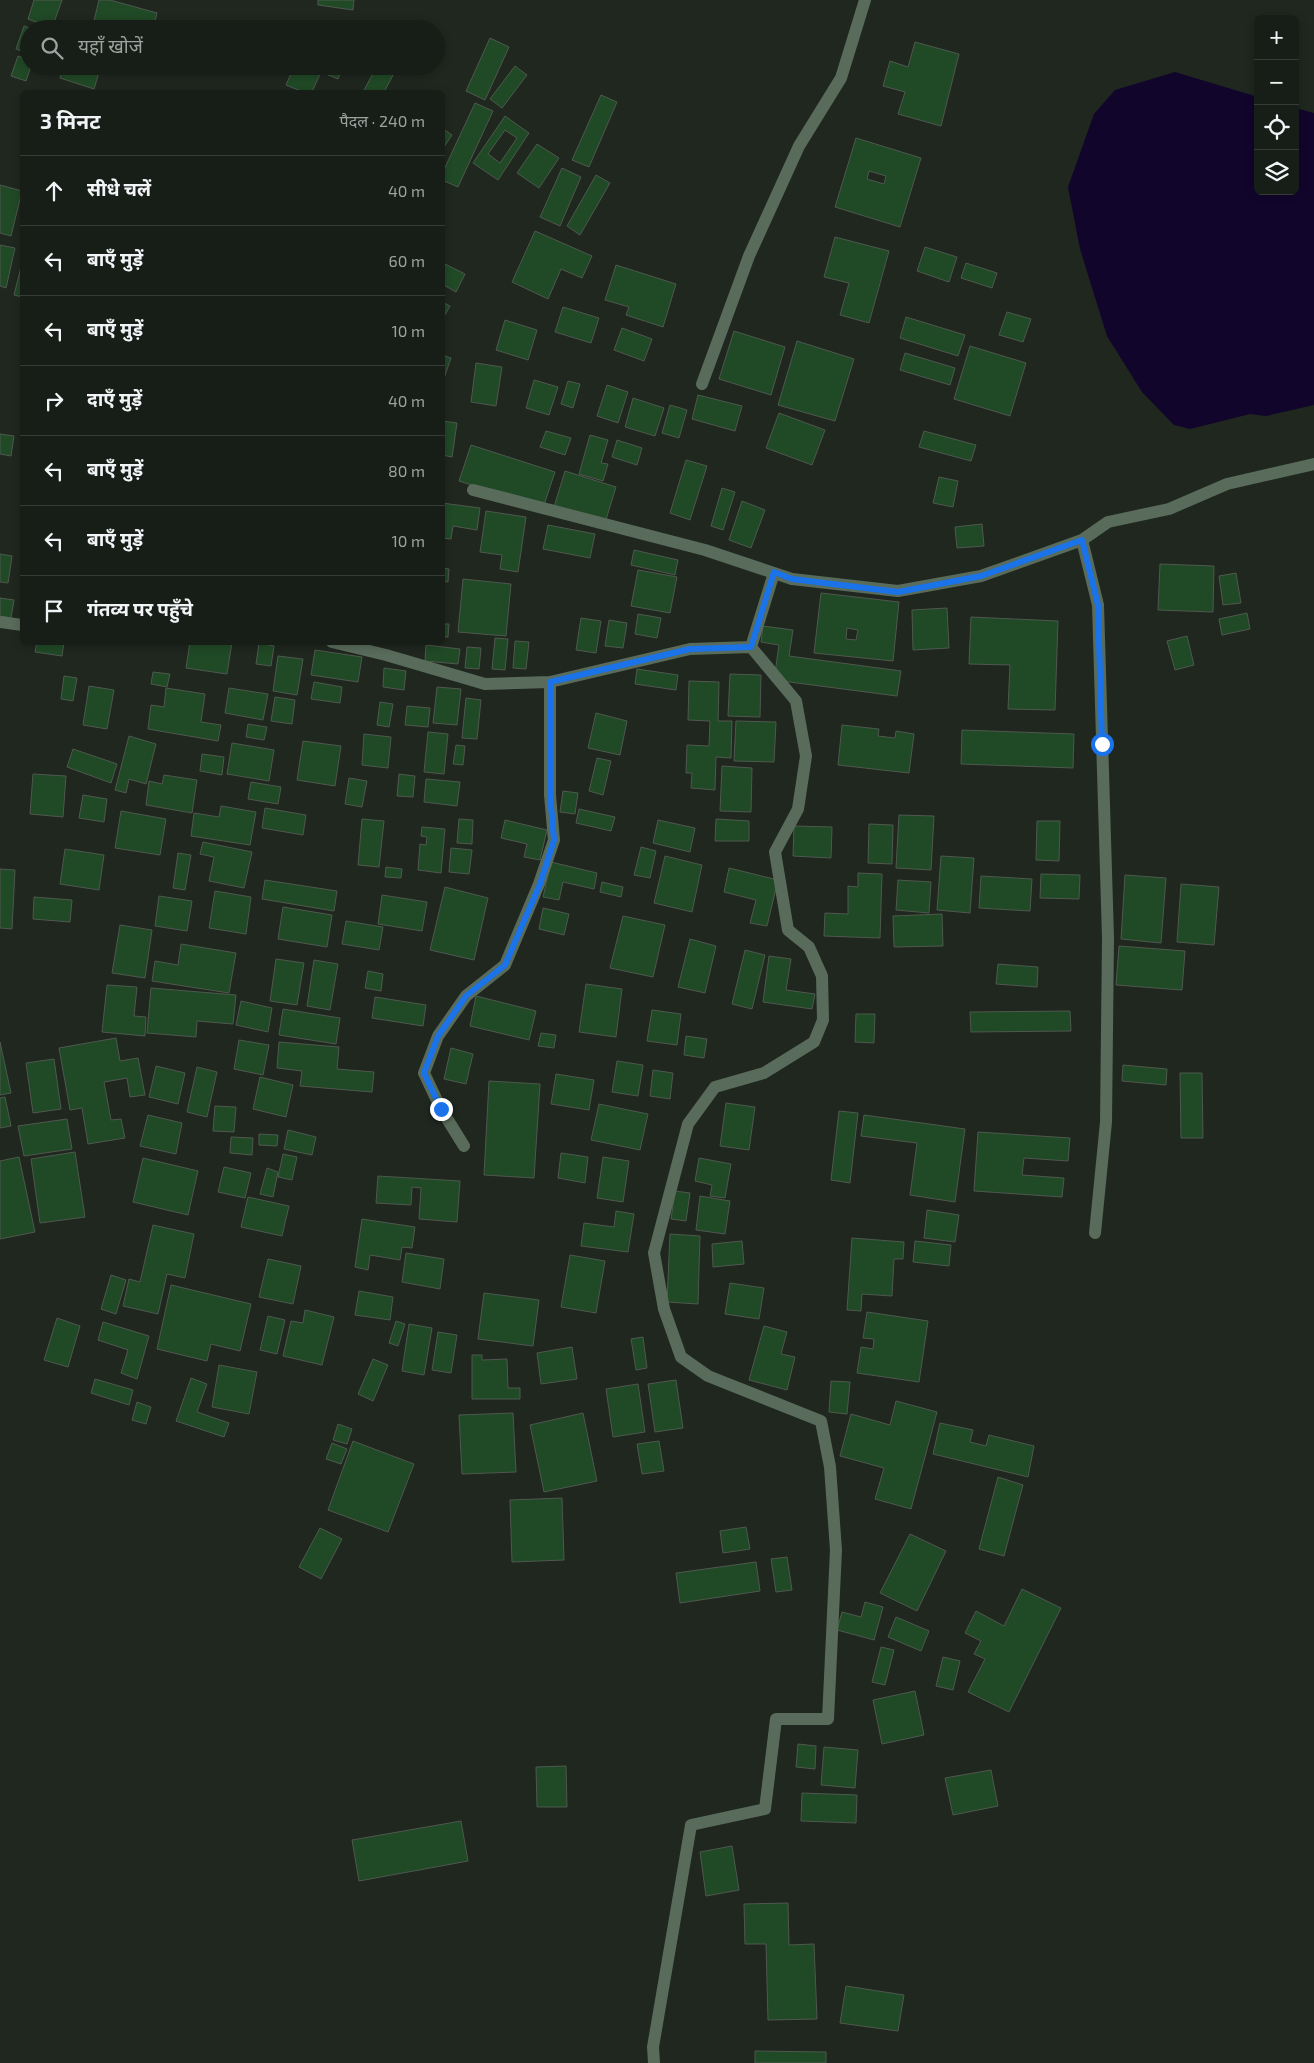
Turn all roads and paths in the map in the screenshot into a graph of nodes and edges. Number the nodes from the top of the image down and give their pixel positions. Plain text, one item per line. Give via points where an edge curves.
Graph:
1 (865, 0) edge
2 (702, 384) dead end
3 (1314, 464) edge
4 (473, 490) dead end
5 (1082, 540) junction
6 (774, 572) junction
7 (0, 622) edge
8 (20, 625) edge
9 (344, 645) edge
10 (751, 647) junction
11 (550, 682) junction
12 (464, 1146) dead end
13 (1096, 1233) dead end
14 (654, 2063) edge

1 - 2 street via 841,78 796,155 750,256
3 - 5 street via 1226,484 1169,509 1108,522
4 - 6 street via 705,550
5 - 6 street via 981,576 898,592 792,579
5 - 13 street via 1098,605 1108,938 1106,1122
6 - 10 street
7 - 8 street
9 - 11 street via 485,684
10 - 11 street via 690,649
10 - 14 street via 796,701 806,756 798,809 775,852 788,930 810,947 822,976 823,1020 814,1042 764,1073 715,1087 688,1124 654,1253 664,1309 681,1357 708,1376 821,1421 830,1466 836,1550 828,1719 776,1719 765,1809 691,1825 653,2047
11 - 12 street via 550,794 554,840 540,884 505,965 466,996 438,1036 424,1073

